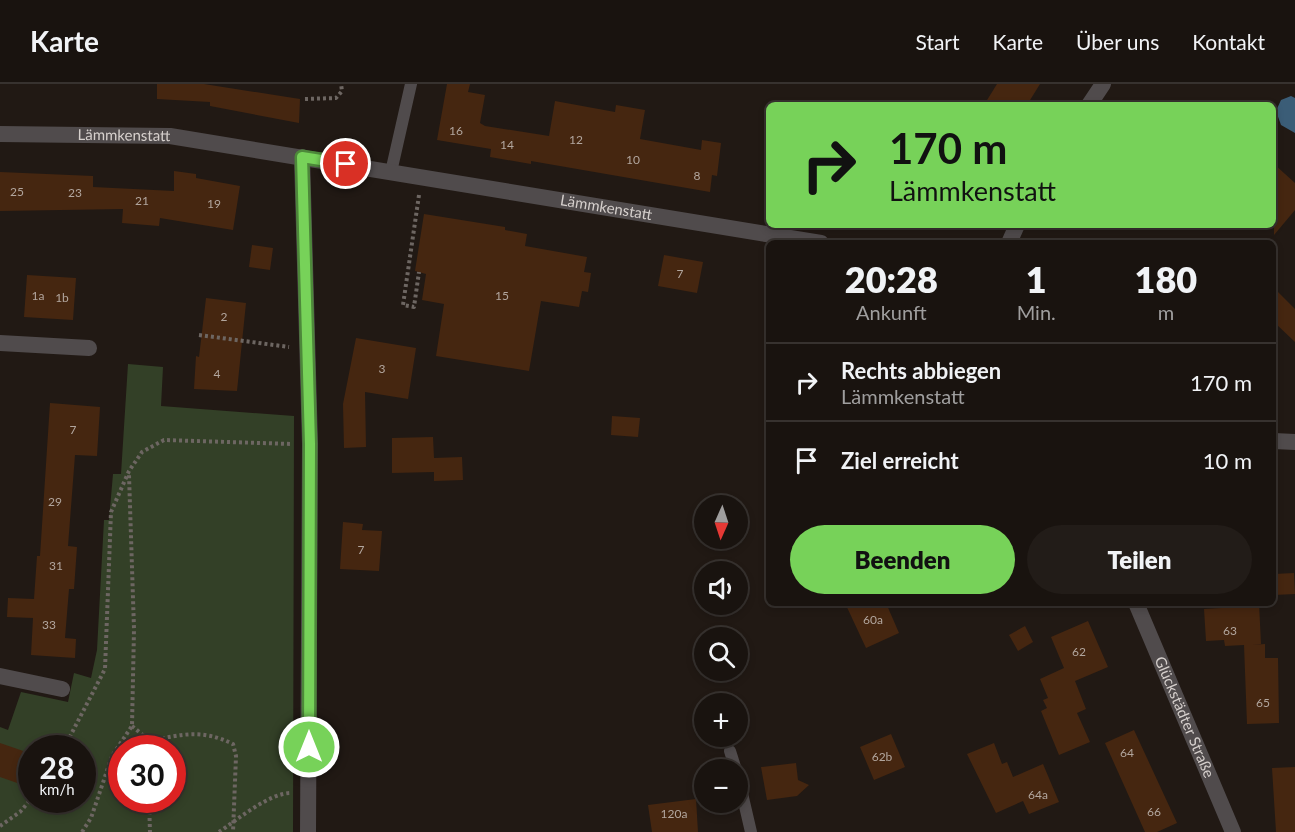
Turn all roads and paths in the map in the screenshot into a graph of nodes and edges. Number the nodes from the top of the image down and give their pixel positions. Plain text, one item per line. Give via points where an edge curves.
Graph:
1 (341, 84) edge
2 (411, 84) edge
3 (1103, 84) edge
4 (305, 99) dead end
5 (1091, 102) edge
6 (0, 134) edge
7 (302, 157) junction
8 (391, 172) junction
9 (422, 177) junction
10 (803, 240) edge
11 (419, 272) dead end
12 (199, 335) dead end
13 (0, 343) edge
14 (89, 348) dead end
15 (307, 350) junction
16 (1276, 441) edge
17 (1295, 442) edge
18 (310, 444) junction
19 (129, 471) junction
20 (1137, 606) edge
21 (0, 676) edge
22 (63, 689) dead end
23 (132, 726) junction
24 (71, 735) edge
25 (143, 735) edge
26 (179, 735) edge
27 (730, 751) dead end
28 (733, 759) edge
29 (309, 794) junction
30 (19, 813) edge
31 (149, 813) edge
32 (747, 813) edge
33 (234, 822) junction
34 (0, 826) edge
35 (82, 832) edge
36 (150, 832) edge
37 (219, 832) edge
38 (233, 832) edge
39 (309, 832) edge
40 (751, 832) edge
41 (1233, 832) edge

1 - 4 path via 342,92 336,98
2 - 8 lane
3 - 5 street
6 - 7 street, Lämmkenstatt via 153,134
7 - 8 street, Lämmkenstatt
7 - 15 street
8 - 9 street, Lämmkenstatt
9 - 10 street, Lämmkenstatt
9 - 11 path via 402,305 414,307
12 - 15 path
13 - 14 street
15 - 18 street
16 - 17 street
18 - 19 path via 164,440 142,452
18 - 29 street
19 - 23 path via 134,629
19 - 24 path via 111,512 105,669
20 - 41 street, Glückstädter Straße
21 - 22 street
23 - 25 path
23 - 35 path via 112,756 91,818
26 - 33 path via 193,732 233,744
27 - 28 lane
29 - 33 path via 279,795
29 - 39 street
30 - 34 path
31 - 36 path
32 - 40 lane
33 - 37 path
33 - 38 path

